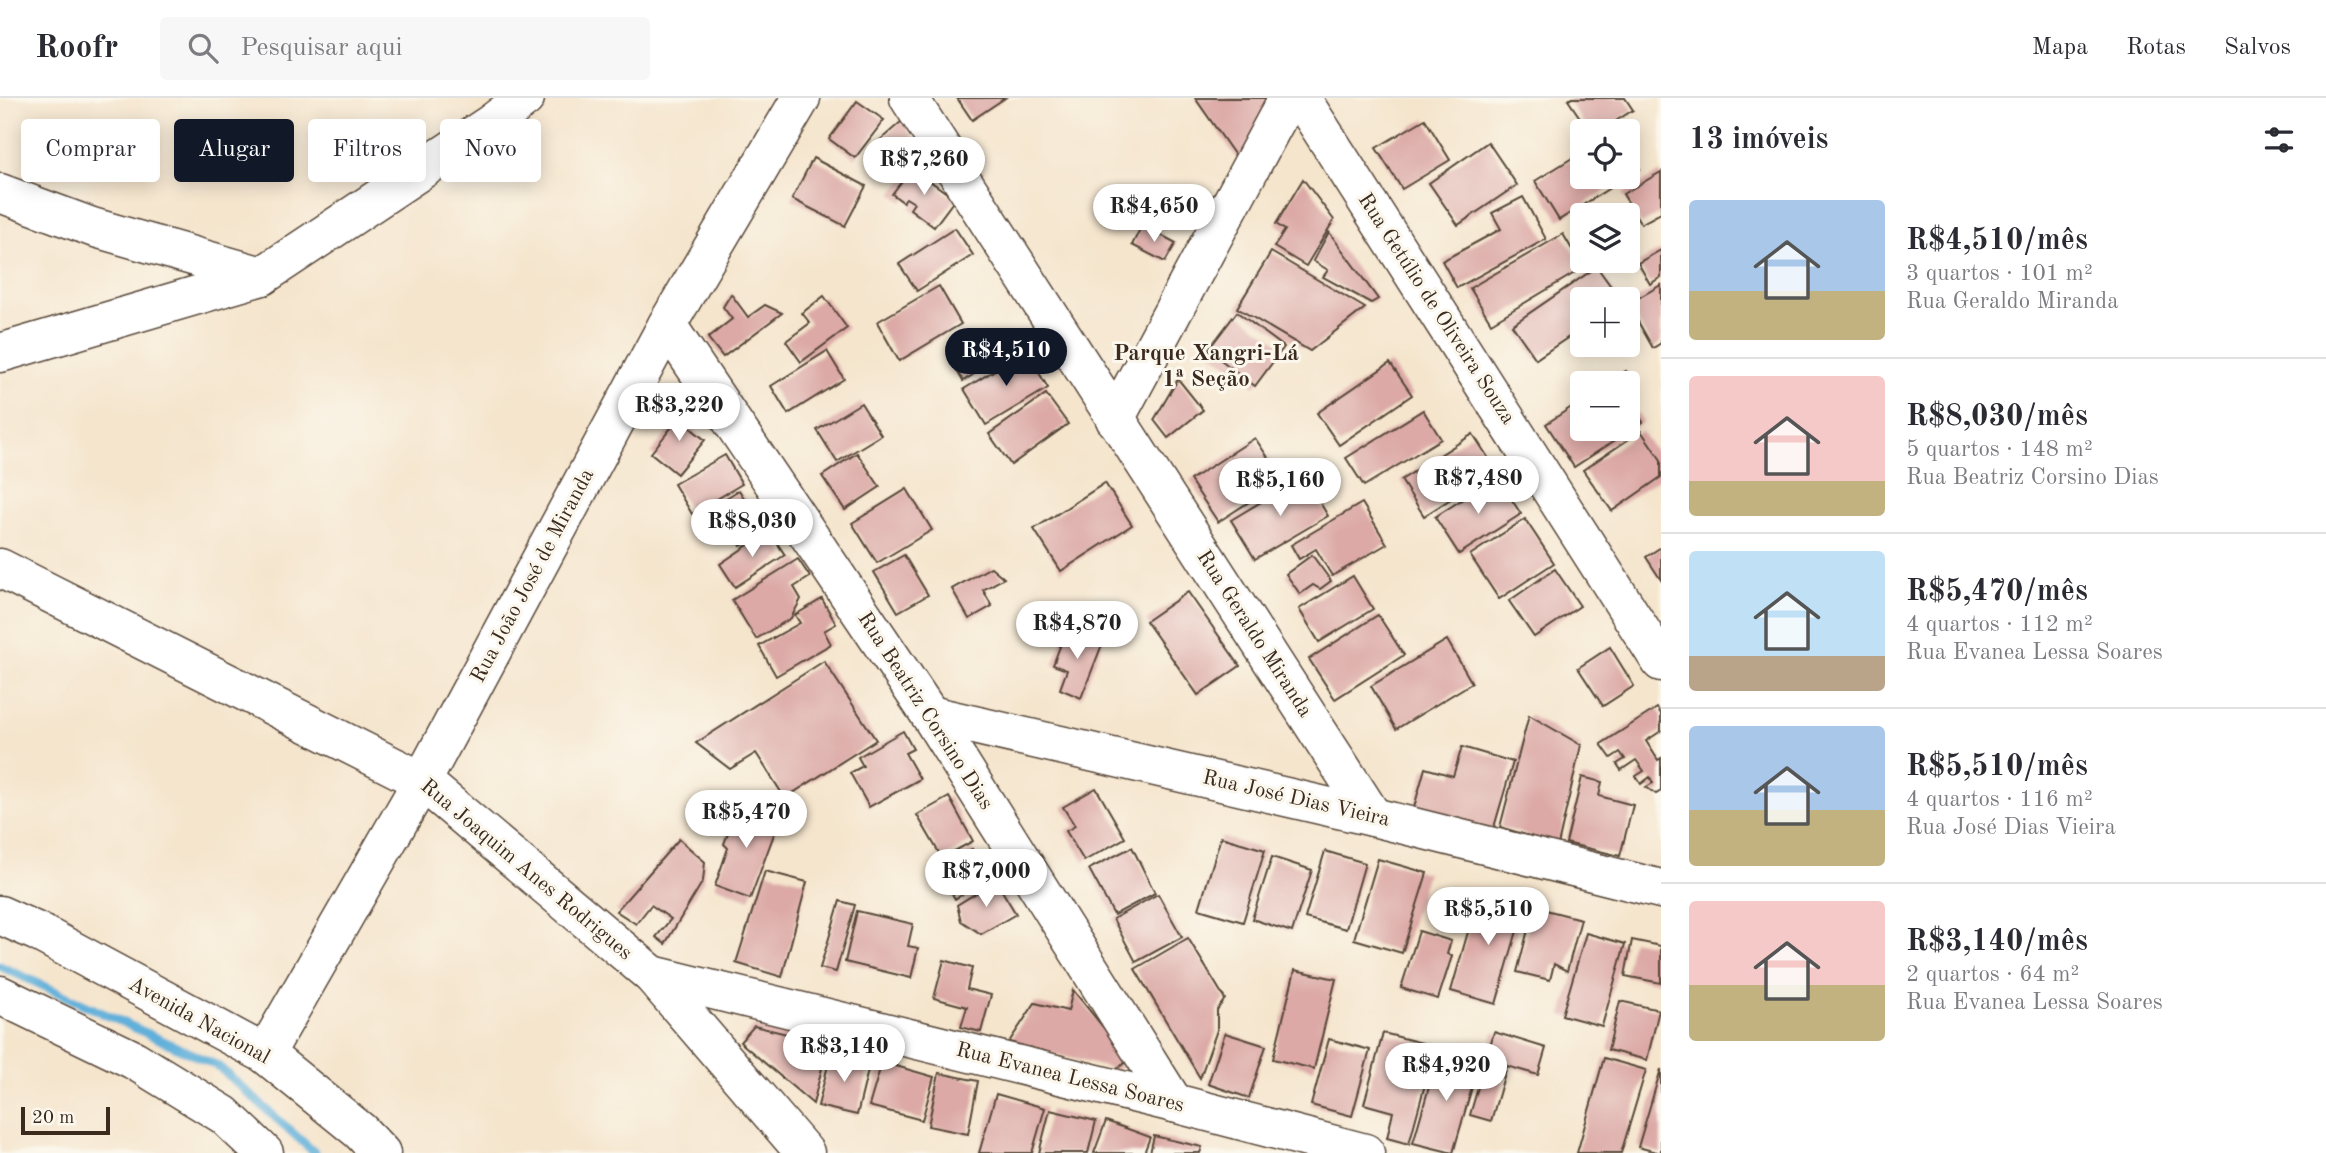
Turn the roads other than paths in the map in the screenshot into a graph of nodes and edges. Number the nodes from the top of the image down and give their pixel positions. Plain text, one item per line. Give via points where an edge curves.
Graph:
1 (525, 98) edge
2 (801, 98) edge
3 (909, 98) edge
4 (1289, 98) edge
5 (1301, 98) edge
6 (0, 193) edge
7 (262, 276) junction
8 (667, 326) junction
9 (0, 353) edge
10 (1115, 419) junction
11 (0, 568) edge
12 (1661, 662) edge
13 (930, 715) junction
14 (422, 781) junction
15 (1373, 817) junction
16 (1661, 889) edge
17 (0, 915) edge
18 (652, 975) junction
19 (0, 995) edge
20 (265, 1054) junction
21 (1174, 1103) junction
22 (264, 1153) edge
23 (381, 1153) edge
24 (805, 1153) edge
25 (1365, 1153) edge

1 - 7 street
2 - 8 street, Rua João José de Miranda
3 - 10 street, Rua Geraldo Miranda
4 - 10 street
5 - 12 street, Rua Getúlio de Oliveira Souza
6 - 7 street via 92,227
7 - 9 street
8 - 13 street, Rua Beatriz Corsino Dias
8 - 14 street, Rua João José de Miranda
10 - 15 street, Rua Geraldo Miranda
11 - 14 street, Rua Joaquim Anes Rodrigues
13 - 15 street, Rua José Dias Vieira
13 - 21 street, Rua Beatriz Corsino Dias
14 - 18 street, Rua Joaquim Anes Rodrigues
14 - 20 street, Rua João José de Miranda
15 - 16 street, Rua José Dias Vieira
17 - 20 street, Avenida Nacional
18 - 21 street, Rua Evanea Lessa Soares
18 - 24 street, Rua Joaquim Anes Rodrigues
19 - 22 street via 134,1060 224,1115
20 - 23 street, Avenida Nacional
21 - 25 street, Rua Evanea Lessa Soares

